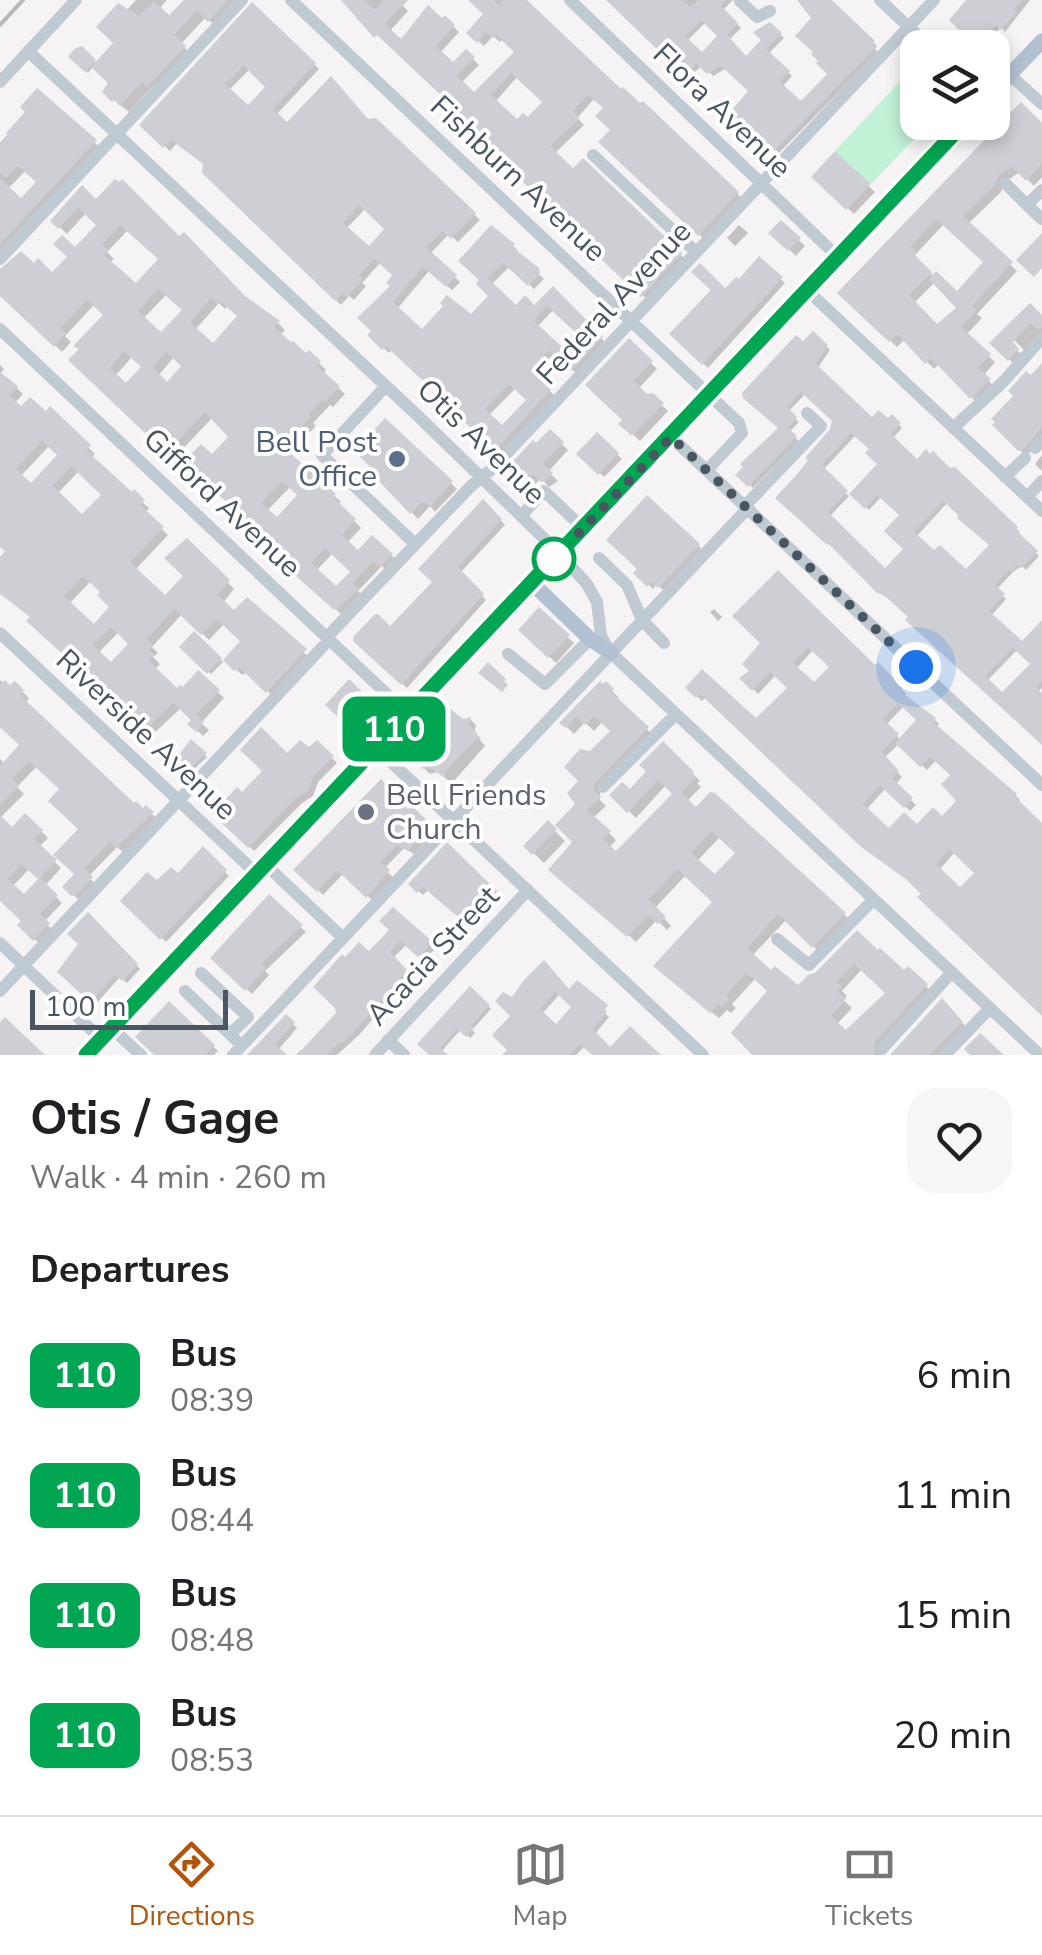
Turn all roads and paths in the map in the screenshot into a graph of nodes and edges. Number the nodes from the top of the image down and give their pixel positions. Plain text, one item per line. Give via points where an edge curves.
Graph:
1 (76, 0) edge
2 (242, 0) edge
3 (291, 0) edge
4 (880, 0) edge
5 (934, 0) edge
6 (572, 1) edge
7 (740, 1) edge
8 (770, 11) dead end
9 (909, 27) junction
10 (912, 30) edge
11 (1042, 41) edge
12 (28, 51) junction
13 (1010, 75) joint
14 (0, 82) edge
15 (1042, 104) edge
16 (116, 132) junction
17 (948, 140) edge
18 (593, 155) dead end
19 (760, 183) junction
20 (1005, 184) dead end
21 (1042, 190) edge
22 (1028, 205) junction
23 (1042, 218) edge
24 (696, 252) junction
25 (839, 258) junction
26 (0, 259) edge
27 (808, 291) junction
28 (632, 320) junction
29 (0, 329) edge
30 (1042, 338) edge
31 (386, 386) junction
32 (711, 395) junction
33 (808, 413) dead end
34 (954, 428) junction
35 (671, 437) junction
36 (1034, 449) edge
37 (707, 470) junction
38 (1006, 477) junction
39 (483, 478) junction
40 (1042, 481) edge
41 (1026, 497) junction
42 (746, 507) junction
43 (1042, 511) edge
44 (521, 516) junction
45 (584, 529) junction
46 (415, 544) junction
47 (560, 554) junction
48 (600, 558) dead end
49 (532, 584) junction
50 (642, 620) junction
51 (0, 632) edge
52 (328, 638) junction
53 (590, 639) junction
54 (664, 643) dead end
55 (611, 653) junction
56 (508, 654) dead end
57 (408, 714) junction
58 (676, 714) junction
59 (376, 748) junction
60 (1042, 785) edge
61 (603, 786) dead end
62 (178, 800) junction
63 (454, 821) junction
64 (261, 870) junction
65 (528, 890) junction
66 (874, 898) junction
67 (343, 938) junction
68 (777, 939) dead end
69 (0, 943) edge
70 (24, 966) junction
71 (952, 972) junction
72 (201, 973) dead end
73 (0, 991) edge
74 (184, 991) dead end
75 (990, 1008) junction
76 (106, 1033) junction
77 (230, 1034) junction
78 (388, 1040) junction
79 (882, 1049) dead end
80 (237, 1050) edge
81 (1031, 1052) edge
82 (86, 1055) edge
83 (141, 1055) edge
84 (374, 1055) edge
85 (404, 1055) edge
86 (703, 1055) edge
87 (945, 1055) edge

1 - 12 street
2 - 16 street
3 - 28 street, Fishburn Avenue
4 - 9 street
5 - 9 street, Federal Avenue
6 - 19 street, Flora Avenue
7 - 8 street via 757,17
9 - 10 street
9 - 19 street, Federal Avenue
11 - 13 main road
12 - 14 street
12 - 16 street, Otis Avenue
13 - 15 street
16 - 26 street
16 - 31 street, Otis Avenue
17 - 25 main road
18 - 24 street
19 - 24 street, Federal Avenue
19 - 25 street, Flora Avenue
20 - 22 street
21 - 22 street
22 - 23 street
24 - 28 street, Federal Avenue
25 - 27 main road
27 - 32 main road
27 - 34 street
28 - 32 street, Fishburn Avenue
28 - 39 street, Federal Avenue
29 - 52 street, Gifford Avenue
30 - 34 street
31 - 39 street, Otis Avenue
31 - 46 street via 322,454
32 - 35 main road
32 - 37 street, Fishburn Avenue via 740,422 742,433
33 - 42 street via 820,426
34 - 38 street
35 - 37 street
35 - 45 main road
36 - 38 street
37 - 42 street
38 - 41 street
39 - 44 street, Otis Avenue
39 - 46 street, Federal Avenue
40 - 41 street
41 - 43 street
42 - 50 street
42 - 60 street
44 - 45 street via 544,491
44 - 47 street, Otis Avenue
45 - 47 main road
46 - 52 street, Federal Avenue
47 - 49 main road
47 - 55 street, Otis Avenue via 597,602 601,636
48 - 50 street via 627,585
49 - 53 main road
49 - 57 main road
50 - 54 street
50 - 55 street
51 - 62 street, Riverside Avenue
52 - 57 street, Gifford Avenue
52 - 62 street, Federal Avenue
53 - 55 main road
53 - 56 street via 545,684
55 - 58 street
55 - 63 street
57 - 59 main road
58 - 61 street
58 - 66 street
59 - 63 street
59 - 64 main road
62 - 64 street, Riverside Avenue
62 - 70 street, Federal Avenue
63 - 65 street
63 - 67 street
64 - 67 street, Riverside Avenue
64 - 76 main road
65 - 78 street, Acacia Street
65 - 86 street
66 - 68 street via 809,965
66 - 71 street
67 - 80 street
69 - 70 street
70 - 73 street, Federal Avenue
70 - 76 street
71 - 75 street
71 - 79 street
72 - 77 street via 248,1017
74 - 77 street
75 - 81 street
75 - 87 street
76 - 82 main road
76 - 83 street
77 - 80 street
78 - 84 street, Acacia Street
78 - 85 street

